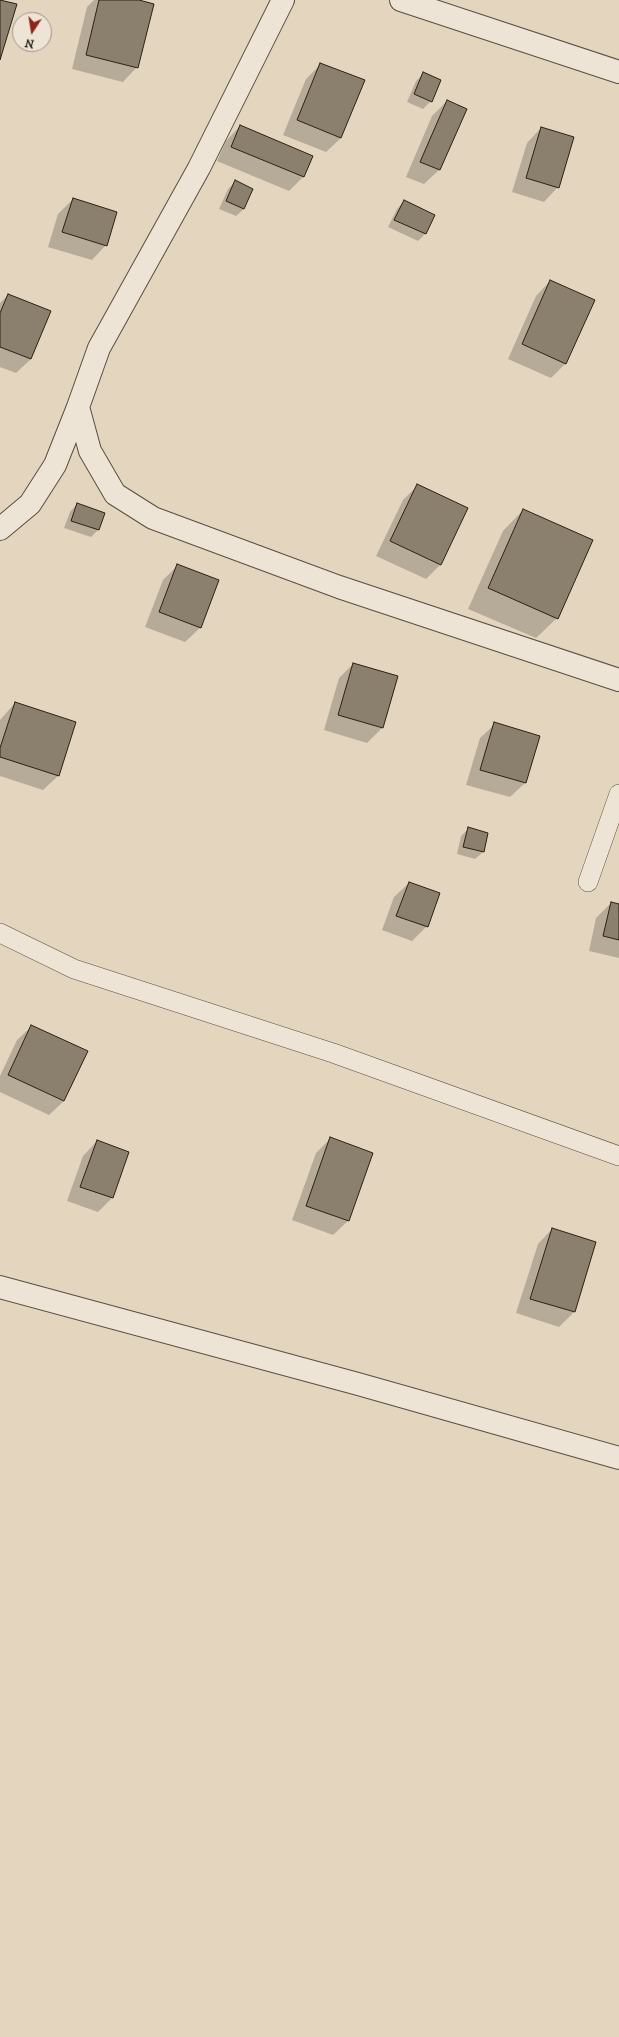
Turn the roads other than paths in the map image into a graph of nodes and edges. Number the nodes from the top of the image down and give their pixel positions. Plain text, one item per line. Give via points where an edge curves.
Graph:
1 (283, 0) edge
2 (401, 0) edge
3 (619, 72) edge
4 (78, 407) junction
5 (0, 529) edge
6 (619, 680) edge
7 (619, 794) edge
8 (588, 882) dead end
9 (0, 933) edge
10 (619, 1156) edge
11 (0, 1287) edge
12 (619, 1458) edge

1 - 4 street via 199,168 100,348
2 - 3 street
4 - 5 street via 55,465 30,504
4 - 6 street via 90,451 115,494 154,518 339,587
7 - 8 lane
9 - 10 lane via 74,969 332,1053
11 - 12 street via 366,1386

